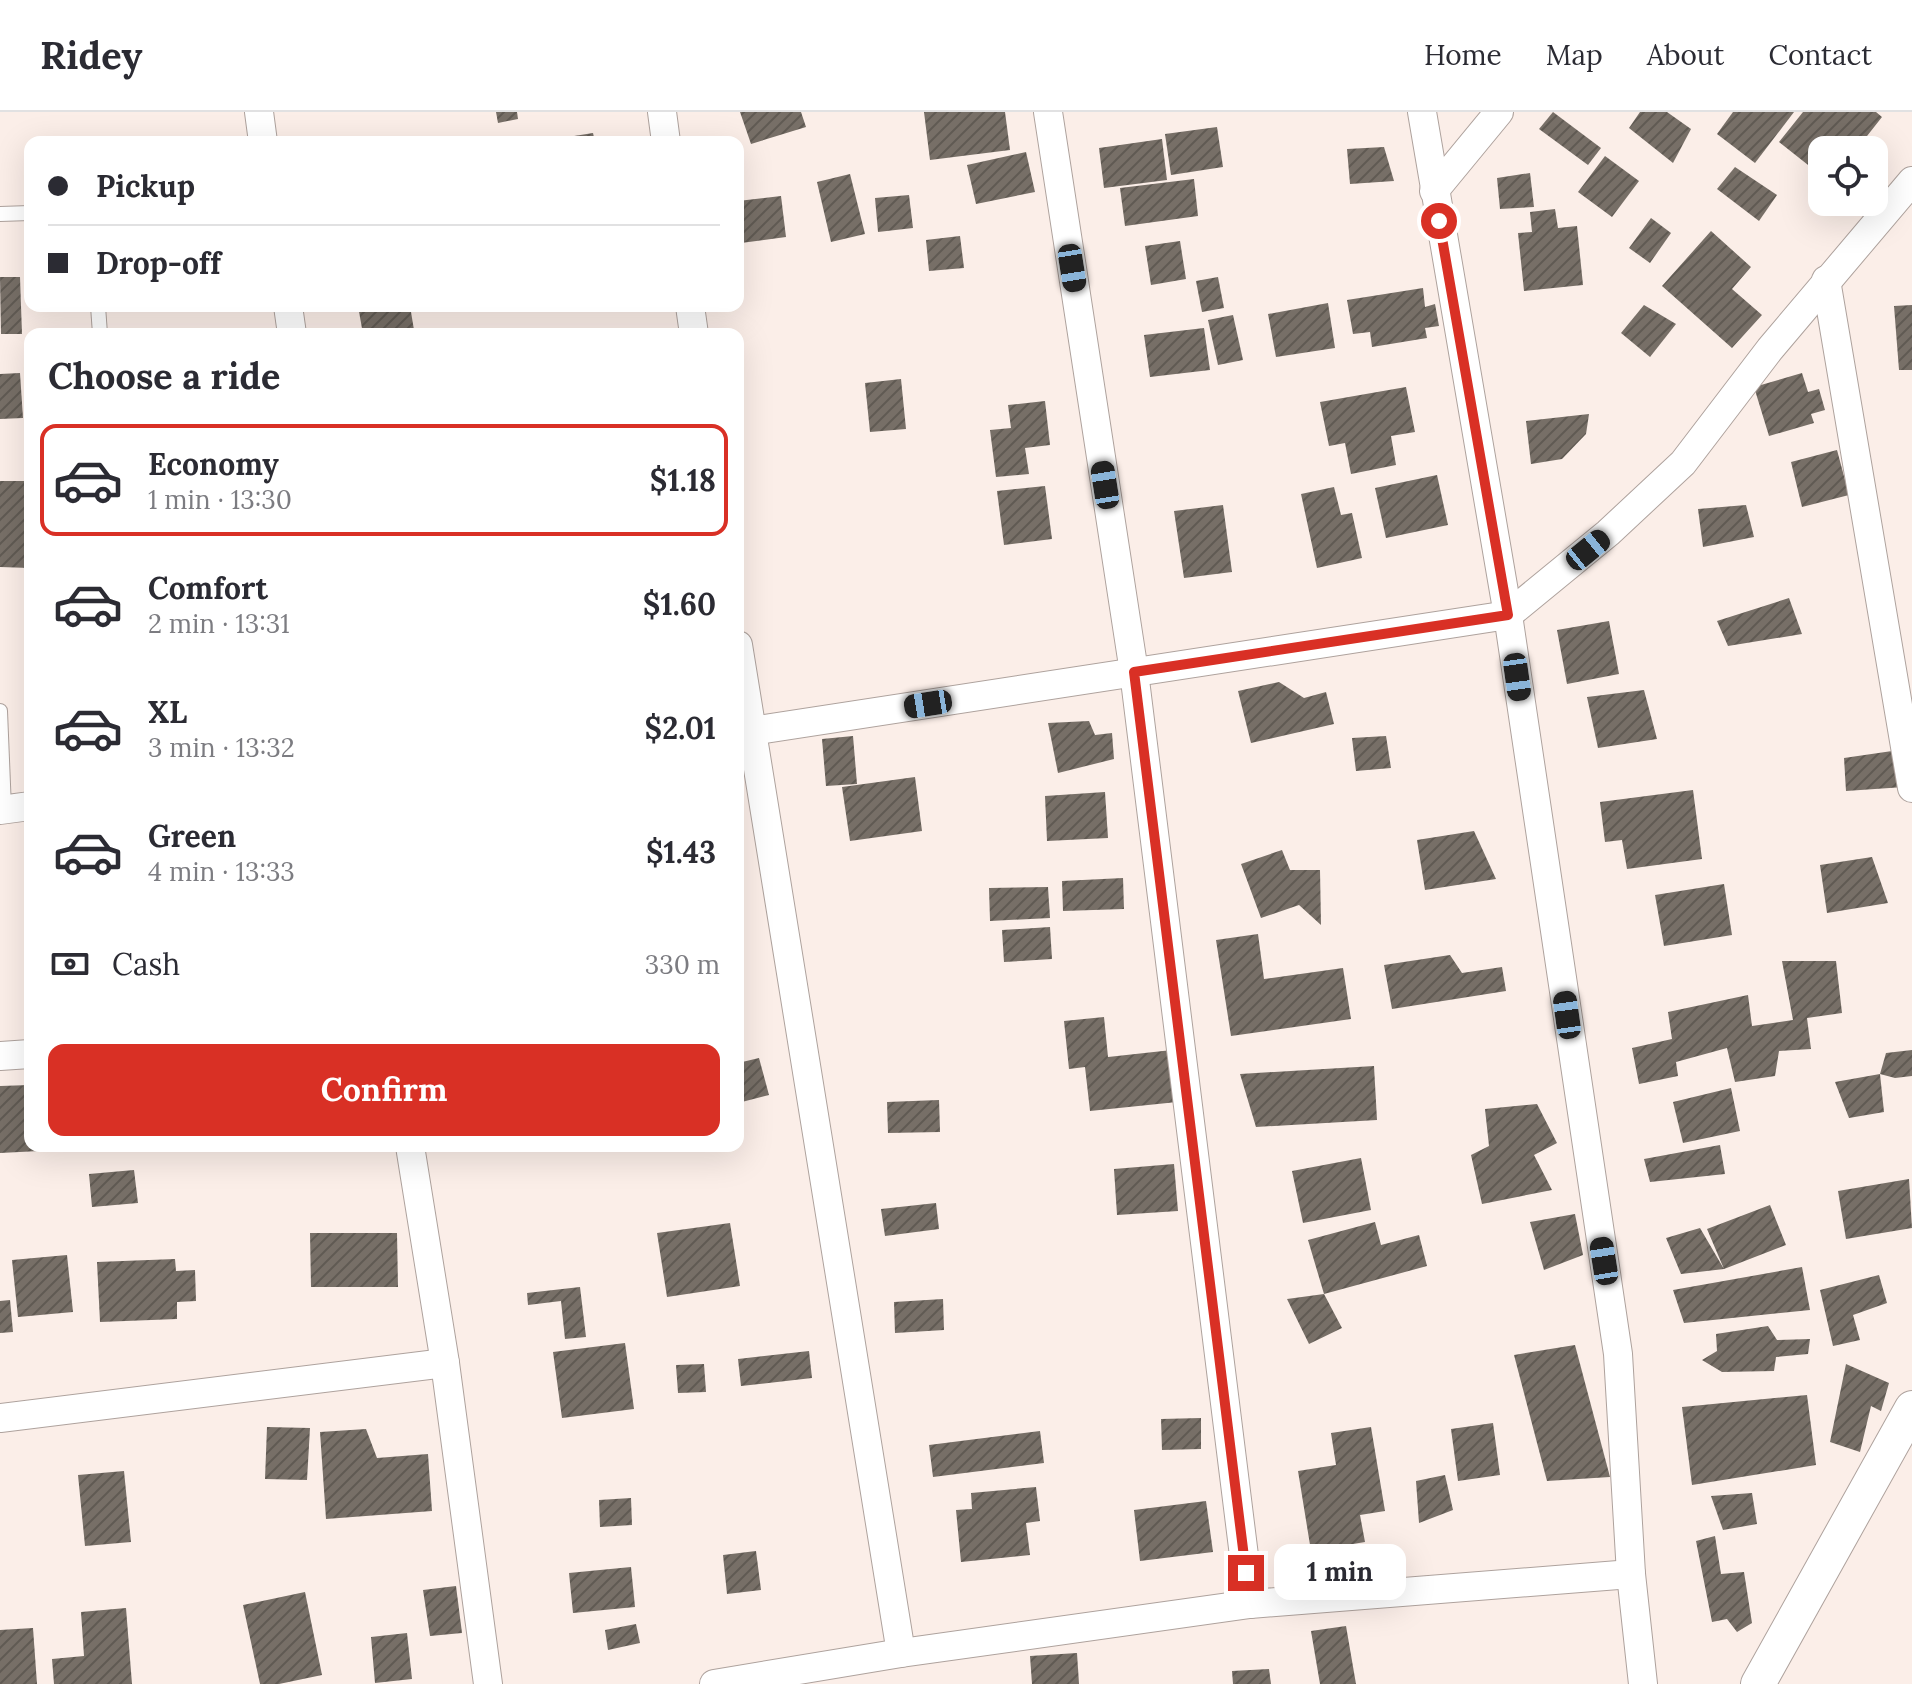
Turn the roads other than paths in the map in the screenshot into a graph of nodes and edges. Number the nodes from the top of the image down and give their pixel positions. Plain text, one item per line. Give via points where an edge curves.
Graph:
1 (259, 112) edge
2 (662, 112) edge
3 (1048, 112) edge
4 (1422, 112) edge
5 (1499, 112) edge
6 (262, 136) edge
7 (665, 136) edge
8 (1912, 181) edge
9 (1434, 191) junction
10 (24, 213) edge
11 (0, 214) edge
12 (1826, 280) junction
13 (1508, 615) junction
14 (1134, 672) junction
15 (0, 711) edge
16 (744, 732) edge
17 (1912, 788) edge
18 (11, 808) edge
19 (24, 1054) edge
20 (0, 1056) edge
21 (411, 1152) edge
22 (445, 1363) junction
23 (1912, 1408) edge
24 (0, 1418) edge
25 (1631, 1574) junction
26 (1250, 1604) junction
27 (901, 1653) junction
28 (488, 1684) edge
29 (714, 1684) edge
30 (1643, 1684) edge
31 (1758, 1684) edge

1 - 6 street
2 - 7 street
3 - 14 street
4 - 9 street
5 - 9 street
8 - 12 street
9 - 13 street
10 - 11 lane
12 - 13 street via 1683,463
12 - 17 street
13 - 14 street
13 - 25 street via 1618,1354
14 - 16 street
14 - 26 street
15 - 18 lane
16 - 27 street
19 - 20 street
21 - 22 street
22 - 24 street
22 - 28 street
23 - 31 street
25 - 26 street
25 - 30 street
26 - 27 street
27 - 29 street

